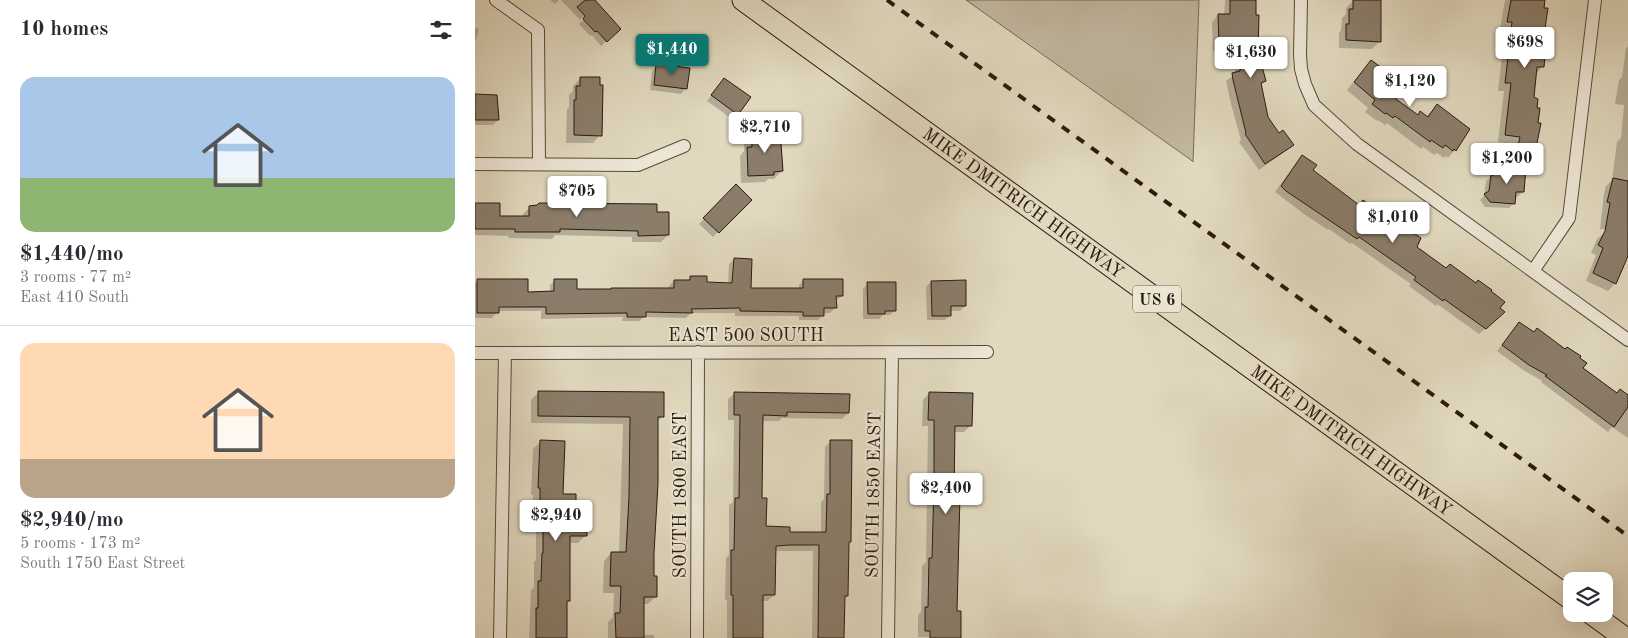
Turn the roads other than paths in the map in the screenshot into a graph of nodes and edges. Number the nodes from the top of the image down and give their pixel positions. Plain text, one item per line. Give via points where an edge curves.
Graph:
1 (496, 0) edge
2 (743, 0) edge
3 (1301, 0) edge
4 (1595, 0) edge
5 (684, 146) dead end
6 (475, 164) edge
7 (539, 164) junction
8 (1533, 271) junction
9 (1628, 340) edge
10 (698, 352) junction
11 (987, 352) dead end
12 (475, 353) edge
13 (505, 353) junction
14 (892, 353) junction
15 (1563, 593) edge
16 (1603, 622) edge
17 (500, 638) edge
18 (697, 638) edge
19 (888, 638) edge
20 (1625, 638) edge

1 - 7 street via 538,30
2 - 15 highway, MIKE DMITRICH HIGHWAY / US 6
3 - 8 street via 1301,69 1314,104 1357,144
4 - 8 street via 1569,218
5 - 7 street via 638,165
6 - 7 street
8 - 9 street
10 - 13 street, EAST 500 SOUTH
10 - 14 street, EAST 500 SOUTH
10 - 18 street, SOUTH 1800 EAST
11 - 14 street, EAST 500 SOUTH
12 - 13 street, EAST 500 SOUTH
13 - 17 street
14 - 19 street, SOUTH 1850 EAST
16 - 20 highway

